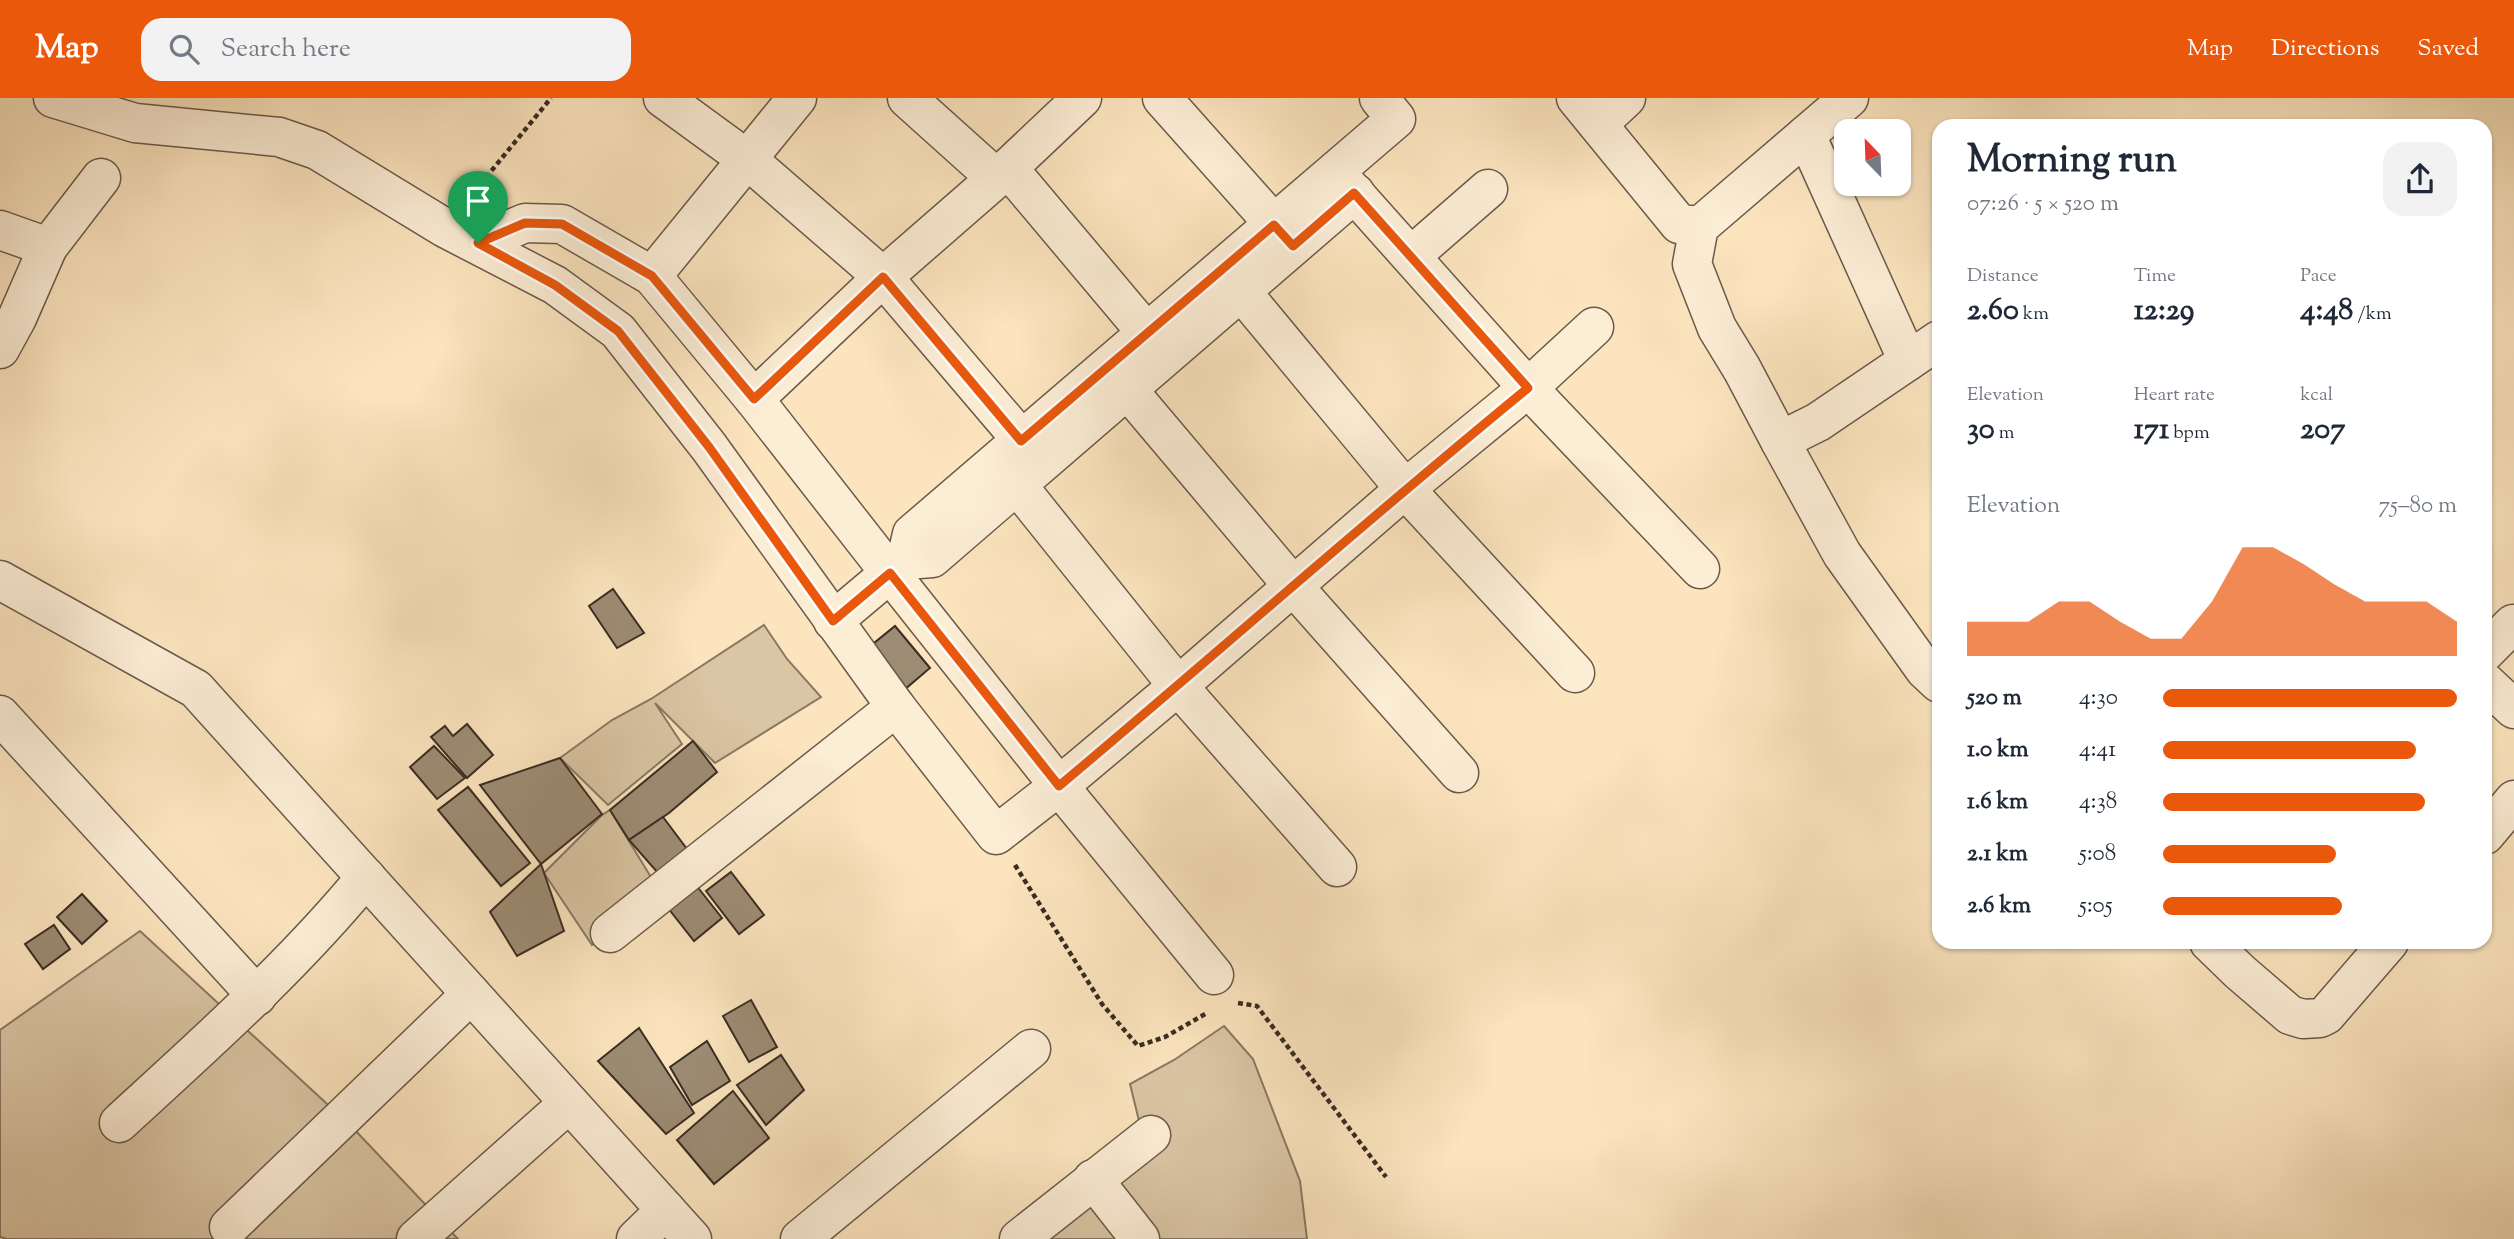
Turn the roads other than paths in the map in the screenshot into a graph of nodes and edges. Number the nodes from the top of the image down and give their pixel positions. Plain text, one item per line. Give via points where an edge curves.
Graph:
1 (54, 98) edge
2 (663, 98) edge
3 (797, 98) edge
4 (907, 98) edge
5 (1082, 98) edge
6 (1162, 98) edge
7 (1379, 98) edge
8 (1626, 98) edge
9 (1849, 98) edge
10 (1587, 111) edge
11 (1806, 135) junction
12 (748, 160) junction
13 (1002, 173) junction
14 (101, 178) dead end
15 (1345, 183) junction
16 (1488, 189) dead end
17 (1700, 226) junction
18 (0, 230) edge
19 (462, 235) junction
20 (1284, 235) junction
21 (48, 247) junction
22 (1411, 256) junction
23 (652, 276) junction
24 (883, 277) junction
25 (1240, 290) junction
26 (6, 326) edge
27 (1594, 327) dead end
28 (1156, 344) junction
29 (1932, 345) edge
30 (1908, 361) junction
31 (1126, 388) junction
32 (1528, 388) junction
33 (754, 399) junction
34 (1780, 441) junction
35 (1027, 463) junction
36 (1405, 489) junction
37 (898, 566) junction
38 (1700, 569) dead end
39 (0, 580) edge
40 (1294, 587) junction
41 (833, 621) junction
42 (2513, 624) edge
43 (2492, 645) edge
44 (1575, 673) dead end
45 (1932, 676) edge
46 (1178, 686) junction
47 (2492, 689) edge
48 (896, 707) junction
49 (2514, 709) edge
50 (0, 715) edge
51 (1459, 773) dead end
52 (1059, 786) junction
53 (2514, 800) edge
54 (2492, 827) edge
55 (1337, 867) dead end
56 (366, 877) junction
57 (610, 933) dead end
58 (2216, 949) edge
59 (2383, 949) edge
60 (471, 994) junction
61 (1220, 995) road end
62 (257, 996) junction
63 (1031, 1049) dead end
64 (569, 1103) junction
65 (119, 1123) dead end
66 (1151, 1135) dead end
67 (1093, 1180) junction
68 (666, 1210) junction
69 (229, 1227) dead end
70 (416, 1239) edge
71 (636, 1239) edge
72 (692, 1239) edge
73 (800, 1239) edge
74 (1019, 1239) edge
75 (1140, 1239) edge

1 - 19 street via 135,123 279,137 317,150
2 - 12 street
3 - 12 street
4 - 13 street
5 - 13 street
6 - 20 street
7 - 15 street via 1396,118
8 - 10 street
9 - 11 street
10 - 17 street via 1679,224
11 - 17 street
11 - 30 street
12 - 23 street
12 - 24 street
13 - 24 street
13 - 28 street
14 - 21 street
15 - 20 street
15 - 22 street
16 - 22 street
17 - 34 street via 1692,264 1717,328
18 - 21 street
19 - 23 street via 525,223 562,224
19 - 41 street via 555,285 618,331 709,447
20 - 25 street
20 - 28 street
21 - 26 street
22 - 32 street
23 - 33 street
24 - 33 street
24 - 35 street
25 - 28 street
25 - 36 street
27 - 32 street
28 - 31 street
28 - 35 street
29 - 30 street
30 - 34 street via 1818,422
31 - 35 street
31 - 40 street
32 - 36 street
32 - 38 street
33 - 37 street
34 - 45 street via 1842,554
35 - 37 street via 912,534
35 - 46 street
36 - 40 street
36 - 44 street
37 - 41 street
37 - 52 street
39 - 56 street via 196,689
40 - 46 street
40 - 51 street
41 - 48 street
42 - 43 street
46 - 52 street
46 - 55 street
47 - 49 street
48 - 52 street via 996,835
48 - 57 street
50 - 62 street
52 - 61 street
53 - 54 street
56 - 60 street
56 - 62 street
58 - 59 street via 2283,1010 2303,1019 2326,1015
60 - 64 street
60 - 69 street
62 - 65 street
63 - 73 street
64 - 68 street
64 - 70 street
66 - 67 street
67 - 74 street
67 - 75 street
68 - 71 street
68 - 72 street

